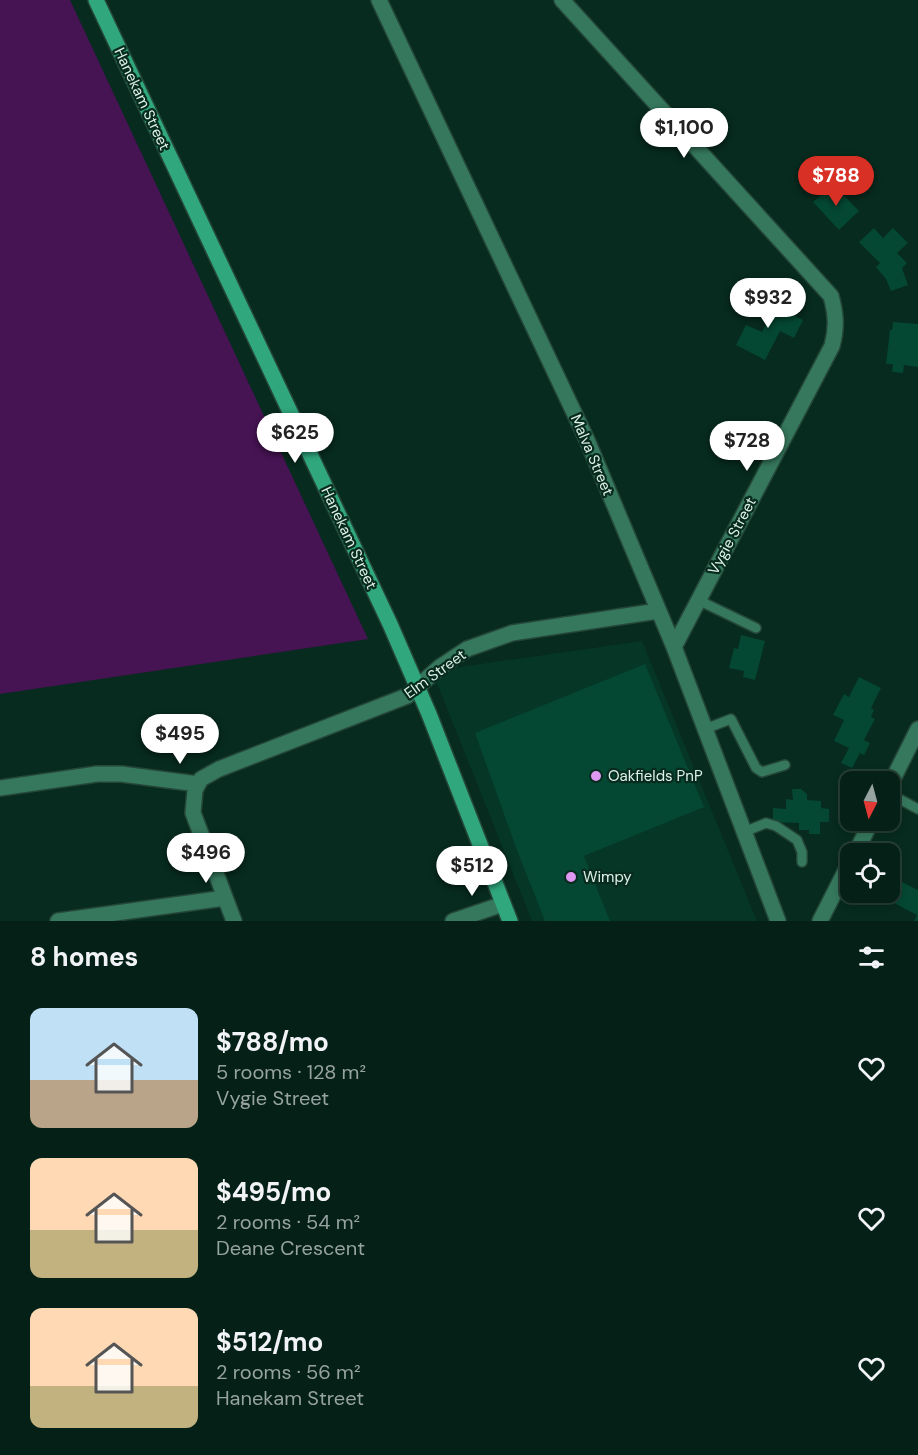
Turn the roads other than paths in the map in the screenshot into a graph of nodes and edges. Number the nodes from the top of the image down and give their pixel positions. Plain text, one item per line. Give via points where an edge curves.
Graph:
1 (96, 0) edge
2 (379, 0) edge
3 (562, 0) edge
4 (698, 600) junction
5 (658, 611) junction
6 (756, 628) dead end
7 (674, 647) junction
8 (417, 689) junction
9 (705, 729) junction
10 (918, 729) edge
11 (785, 765) dead end
12 (897, 771) edge
13 (198, 784) junction
14 (0, 788) edge
15 (900, 799) edge
16 (918, 808) edge
17 (744, 832) junction
18 (802, 862) dead end
19 (840, 882) edge
20 (225, 898) junction
21 (503, 904) junction
22 (58, 921) edge
23 (234, 921) edge
24 (453, 921) edge
25 (510, 921) edge
26 (778, 921) edge
27 (820, 921) edge

1 - 8 street, Hanekam Street
2 - 5 street, Malva Street via 587,440
3 - 4 street, Vygie Street via 831,296 836,316 832,346
4 - 6 lane
4 - 7 street, Vygie Street
5 - 7 street, Malva Street
5 - 8 street, Elm Street via 512,633 467,649
7 - 9 street, Malva Street
8 - 13 street, Elm Street via 392,703 219,769
8 - 21 street, Hanekam Street
9 - 11 lane via 731,718 756,768 762,772
9 - 17 street, Malva Street
10 - 12 street
13 - 14 street via 98,774
13 - 20 street via 193,813
15 - 16 lane
17 - 18 lane via 766,823 776,826 797,840
17 - 26 street, Malva Street
19 - 27 street
20 - 22 street
20 - 23 street
21 - 24 street
21 - 25 street, Hanekam Street

